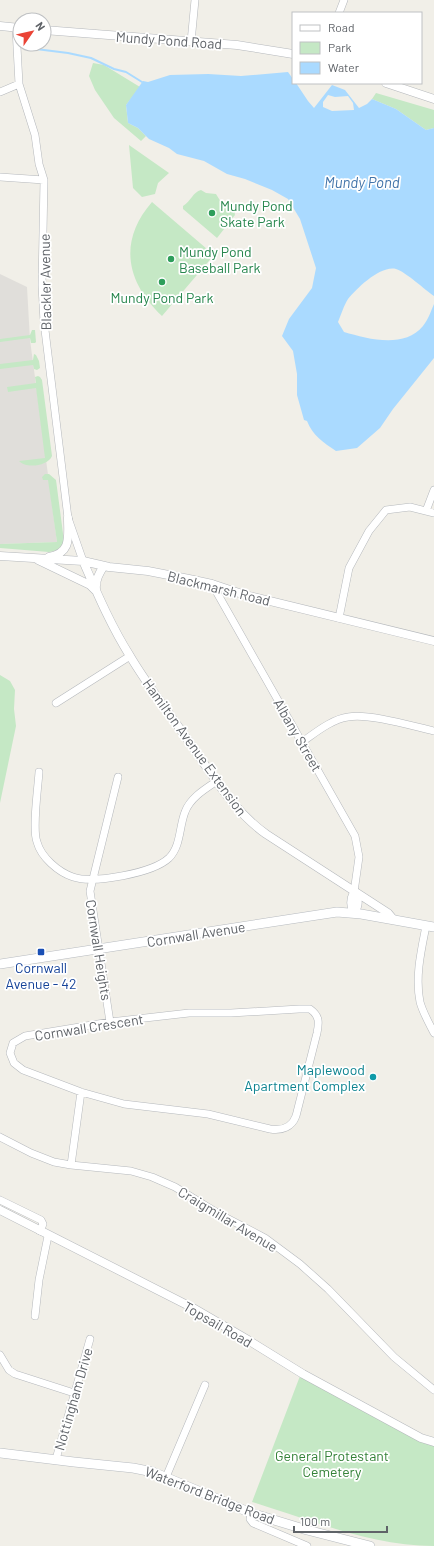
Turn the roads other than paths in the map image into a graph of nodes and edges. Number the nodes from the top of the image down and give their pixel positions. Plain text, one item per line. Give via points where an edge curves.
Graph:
1 (195, 0) edge
2 (341, 1) edge
3 (339, 12) edge
4 (0, 26) edge
5 (12, 27) edge
6 (52, 31) edge
7 (191, 42) junction
8 (18, 52) edge
9 (292, 54) edge
10 (18, 84) junction
11 (389, 84) edge
12 (0, 92) edge
13 (434, 99) edge
14 (0, 177) edge
15 (44, 180) junction
16 (434, 490) edge
17 (426, 511) junction
18 (434, 513) edge
19 (68, 518) junction
20 (0, 556) edge
21 (36, 559) junction
22 (83, 561) junction
23 (104, 566) junction
24 (212, 584) junction
25 (96, 590) junction
26 (339, 618) junction
27 (434, 641) edge
28 (130, 656) junction
29 (56, 703) dead end
30 (434, 731) edge
31 (302, 742) junction
32 (39, 772) dead end
33 (118, 777) dead end
34 (217, 781) junction
35 (92, 879) junction
36 (354, 892) junction
37 (354, 913) junction
38 (393, 919) junction
39 (430, 927) edge
40 (99, 949) junction
41 (0, 964) edge
42 (110, 1022) junction
43 (434, 1033) edge
44 (81, 1092) junction
45 (0, 1137) edge
46 (71, 1165) junction
47 (0, 1200) edge
48 (0, 1210) edge
49 (40, 1231) junction
50 (48, 1236) junction
51 (35, 1316) dead end
52 (90, 1339) dead end
53 (0, 1355) edge
54 (205, 1385) dead end
55 (434, 1390) edge
56 (74, 1393) junction
57 (434, 1442) edge
58 (0, 1453) edge
59 (56, 1459) junction
60 (166, 1477) junction
61 (251, 1513) junction
62 (307, 1546) edge
63 (370, 1546) edge

1 - 7 street
2 - 3 street
4 - 5 street
6 - 7 street, Mundy Pond Road
7 - 9 street, Mundy Pond Road via 260,48
8 - 10 street, Blackler Avenue
10 - 12 street
10 - 15 street, Blackler Avenue via 35,135
11 - 13 street
14 - 15 street
15 - 19 street, Blackler Avenue via 44,322
16 - 17 street
17 - 18 street
17 - 26 street via 410,507 386,510 368,531 349,568
19 - 21 street via 68,542 65,549 55,556
19 - 22 street, Blackler Avenue
20 - 21 street, Blackmarsh Road
21 - 22 street, Blackmarsh Road
21 - 25 street
22 - 23 street, Blackmarsh Road
22 - 25 street, Hamilton Avenue Extension
23 - 24 street, Blackmarsh Road via 148,571
23 - 25 street via 95,584
24 - 26 street, Blackmarsh Road via 245,595
24 - 31 street, Albany Street
25 - 28 street, Hamilton Avenue Extension
26 - 27 street, Blackmarsh Road
28 - 29 street
28 - 34 street, Hamilton Avenue Extension
30 - 31 street via 363,716 347,717
31 - 36 street, Albany Street via 355,836 358,857
32 - 35 street, Cornwall Heights via 35,835 39,847 52,863 65,873 73,877
33 - 35 street, Cornwall Heights
34 - 35 street, Cornwall Heights via 187,807 175,850 165,861 144,871
34 - 36 street, Hamilton Avenue Extension via 253,825
35 - 40 street, Cornwall Heights via 91,902
36 - 37 street, Albany Street via 351,906
36 - 38 street, Hamilton Avenue Extension via 388,913
37 - 38 main road, Cornwall Avenue
37 - 40 main road, Cornwall Avenue via 328,913
38 - 39 main road, Cornwall Avenue
39 - 43 street via 419,965 418,987 423,1011
40 - 41 main road, Cornwall Avenue
40 - 42 street, Cornwall Heights
42 - 44 street, Cornwall Crescent via 25,1036 11,1046 11,1060 20,1068
42 - 44 street, Cornwall Crescent via 189,1013 299,1009 310,1009 319,1021 296,1116 291,1124 284,1128 270,1129 208,1114 124,1104
44 - 46 street
45 - 46 street, Craigmillar Avenue via 43,1158
46 - 55 street, Craigmillar Avenue via 152,1177 175,1187 265,1238 328,1289 394,1357
47 - 49 street via 41,1220 43,1224
48 - 49 street, Topsail Road
49 - 50 street, Topsail Road
50 - 51 street
50 - 57 street, Topsail Road via 193,1308 303,1374 421,1438
52 - 56 street, Nottingham Drive
53 - 56 street via 9,1370 15,1374
54 - 60 street
56 - 59 street, Nottingham Drive
58 - 59 main road, Waterford Bridge Road
59 - 60 main road, Waterford Bridge Road via 133,1468
60 - 61 main road, Waterford Bridge Road
61 - 62 street via 250,1519 253,1523
61 - 63 main road, Waterford Bridge Road

